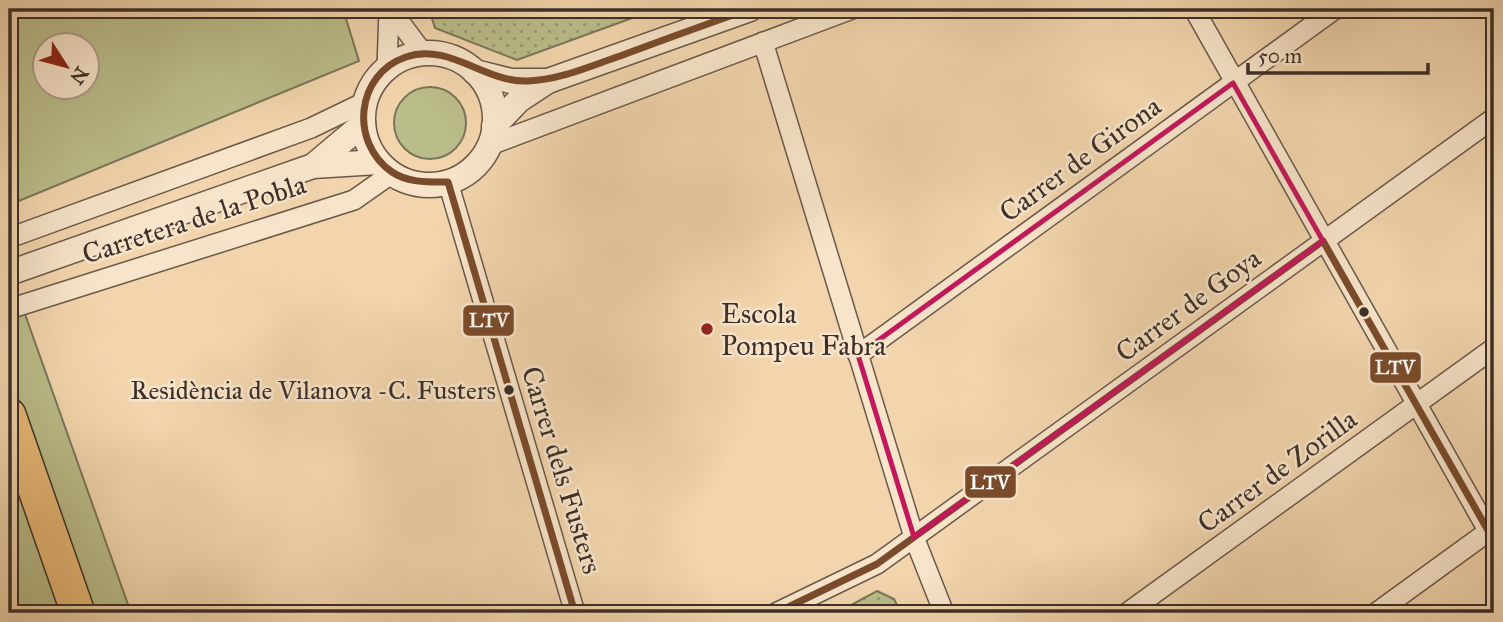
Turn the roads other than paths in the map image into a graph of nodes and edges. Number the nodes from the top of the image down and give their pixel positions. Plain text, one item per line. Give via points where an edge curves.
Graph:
1 (390, 9) edge
2 (750, 9) edge
3 (852, 9) edge
4 (1194, 9) edge
5 (1335, 9) edge
6 (763, 42) junction
7 (423, 53) junction
8 (387, 68) junction
9 (475, 72) junction
10 (548, 81) junction
11 (1233, 83) junction
12 (364, 113) junction
13 (1494, 118) edge
14 (492, 135) junction
15 (313, 166) junction
16 (385, 168) junction
17 (448, 182) junction
18 (9, 238) edge
19 (1324, 241) junction
20 (9, 273) edge
21 (11, 309) edge
22 (1494, 348) edge
23 (858, 355) junction
24 (1417, 405) junction
25 (9, 415) edge
26 (1492, 536) edge
27 (914, 537) junction
28 (78, 613) edge
29 (575, 613) edge
30 (776, 613) edge
31 (944, 613) edge
32 (1127, 613) edge
33 (1376, 613) edge

1 - 7 street
1 - 8 street
2 - 10 street
3 - 6 street
4 - 11 street
5 - 11 street, Carrer de Girona
6 - 14 street
6 - 23 street
7 - 8 street
7 - 9 street via 460,60
8 - 12 street via 373,83
9 - 10 street via 511,81
9 - 14 street via 494,106
10 - 14 street via 519,100
11 - 19 street
11 - 23 street, Carrer de Girona
12 - 15 street, Carretera de la Pobla
12 - 16 street via 367,144
12 - 18 street, Carretera de la Pobla
13 - 19 street, Carrer de Goya
14 - 17 street via 479,161
15 - 16 street, Carretera de la Pobla
15 - 20 street, Carretera de la Pobla
16 - 17 street via 409,183
16 - 21 street, Carretera de la Pobla via 354,200
17 - 29 street, Carrer dels Fusters
19 - 24 street
19 - 27 street, Carrer de Goya
22 - 24 street, Carrer de Zorilla
23 - 27 street
24 - 26 street
24 - 32 street, Carrer de Zorilla
25 - 28 highway
26 - 33 street
27 - 30 street, Carrer de Goya via 877,564
27 - 31 street

